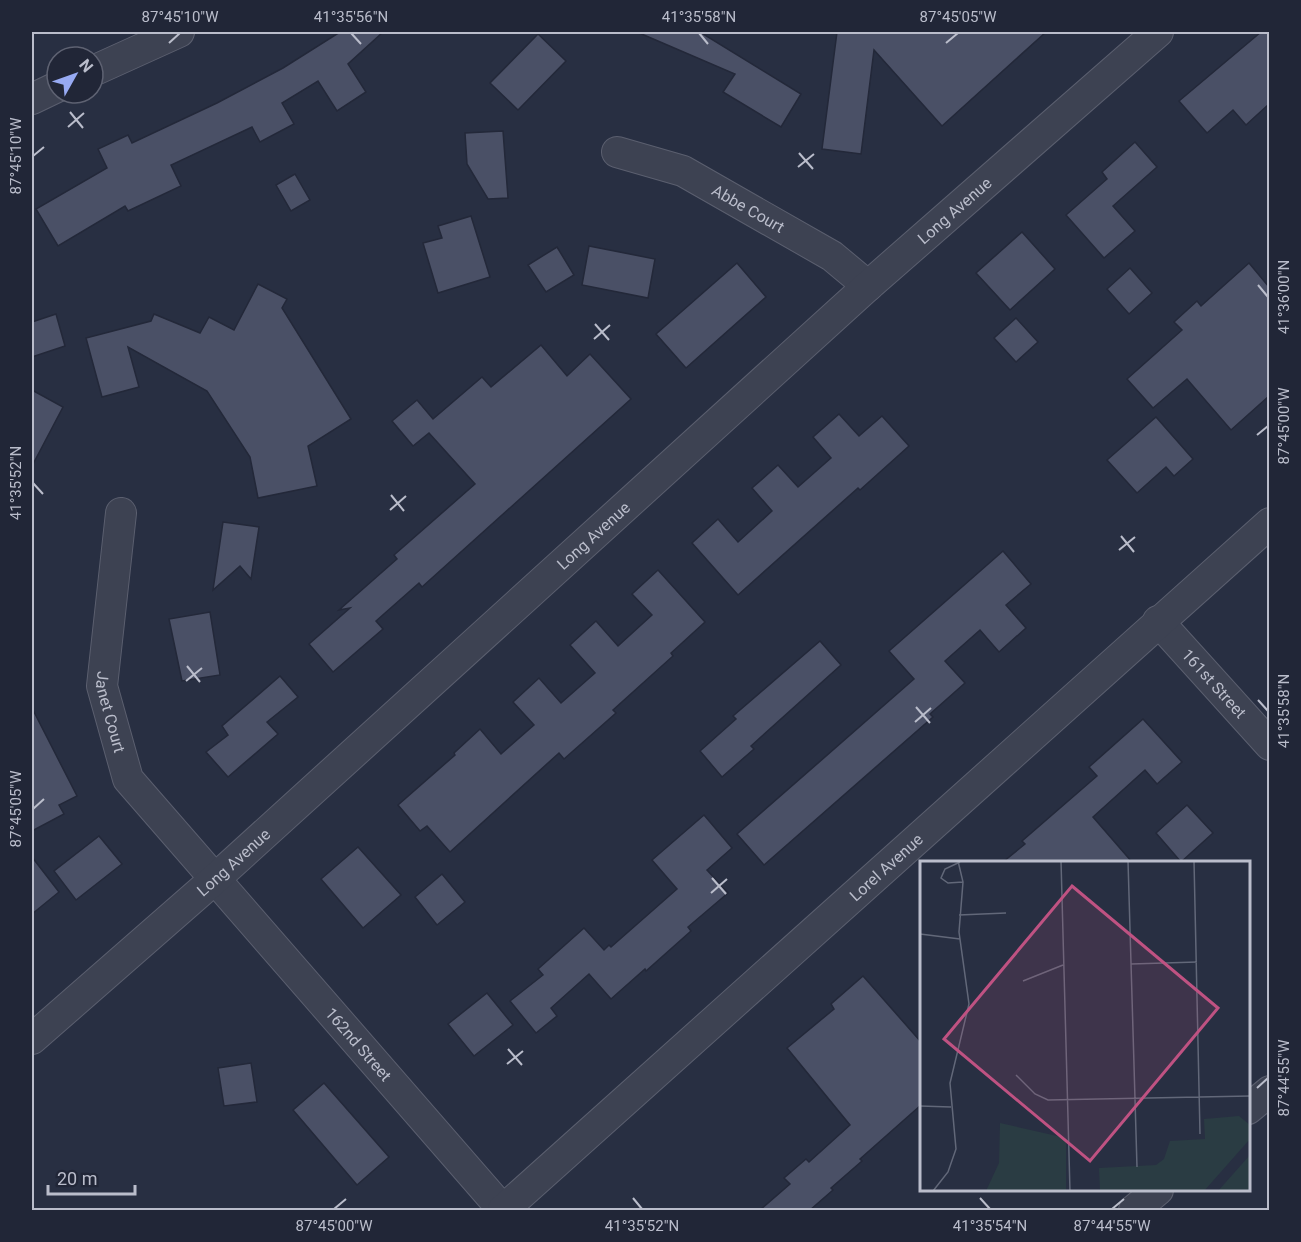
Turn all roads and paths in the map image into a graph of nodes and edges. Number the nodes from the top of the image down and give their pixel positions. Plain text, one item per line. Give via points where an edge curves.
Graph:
1 (179, 32) edge
2 (1158, 32) edge
3 (105, 66) edge
4 (616, 152) dead end
5 (868, 286) junction
6 (121, 513) dead end
7 (1269, 523) edge
8 (1158, 621) junction
9 (1269, 745) edge
10 (216, 878) junction
11 (32, 1040) edge
12 (1269, 1091) edge
13 (1250, 1107) edge
14 (1157, 1191) edge
15 (503, 1210) edge
16 (1134, 1210) edge

1 - 3 street
2 - 5 street, Long Avenue
4 - 5 street, Abbe Court via 683,171 832,256
5 - 10 street, Long Avenue
6 - 10 street, Janet Court via 102,686 128,779
7 - 8 street, Lorel Avenue
8 - 9 street, 161st Street
8 - 15 street, Lorel Avenue
10 - 11 street, Long Avenue
10 - 15 street, 162nd Street
12 - 13 street
14 - 16 street

